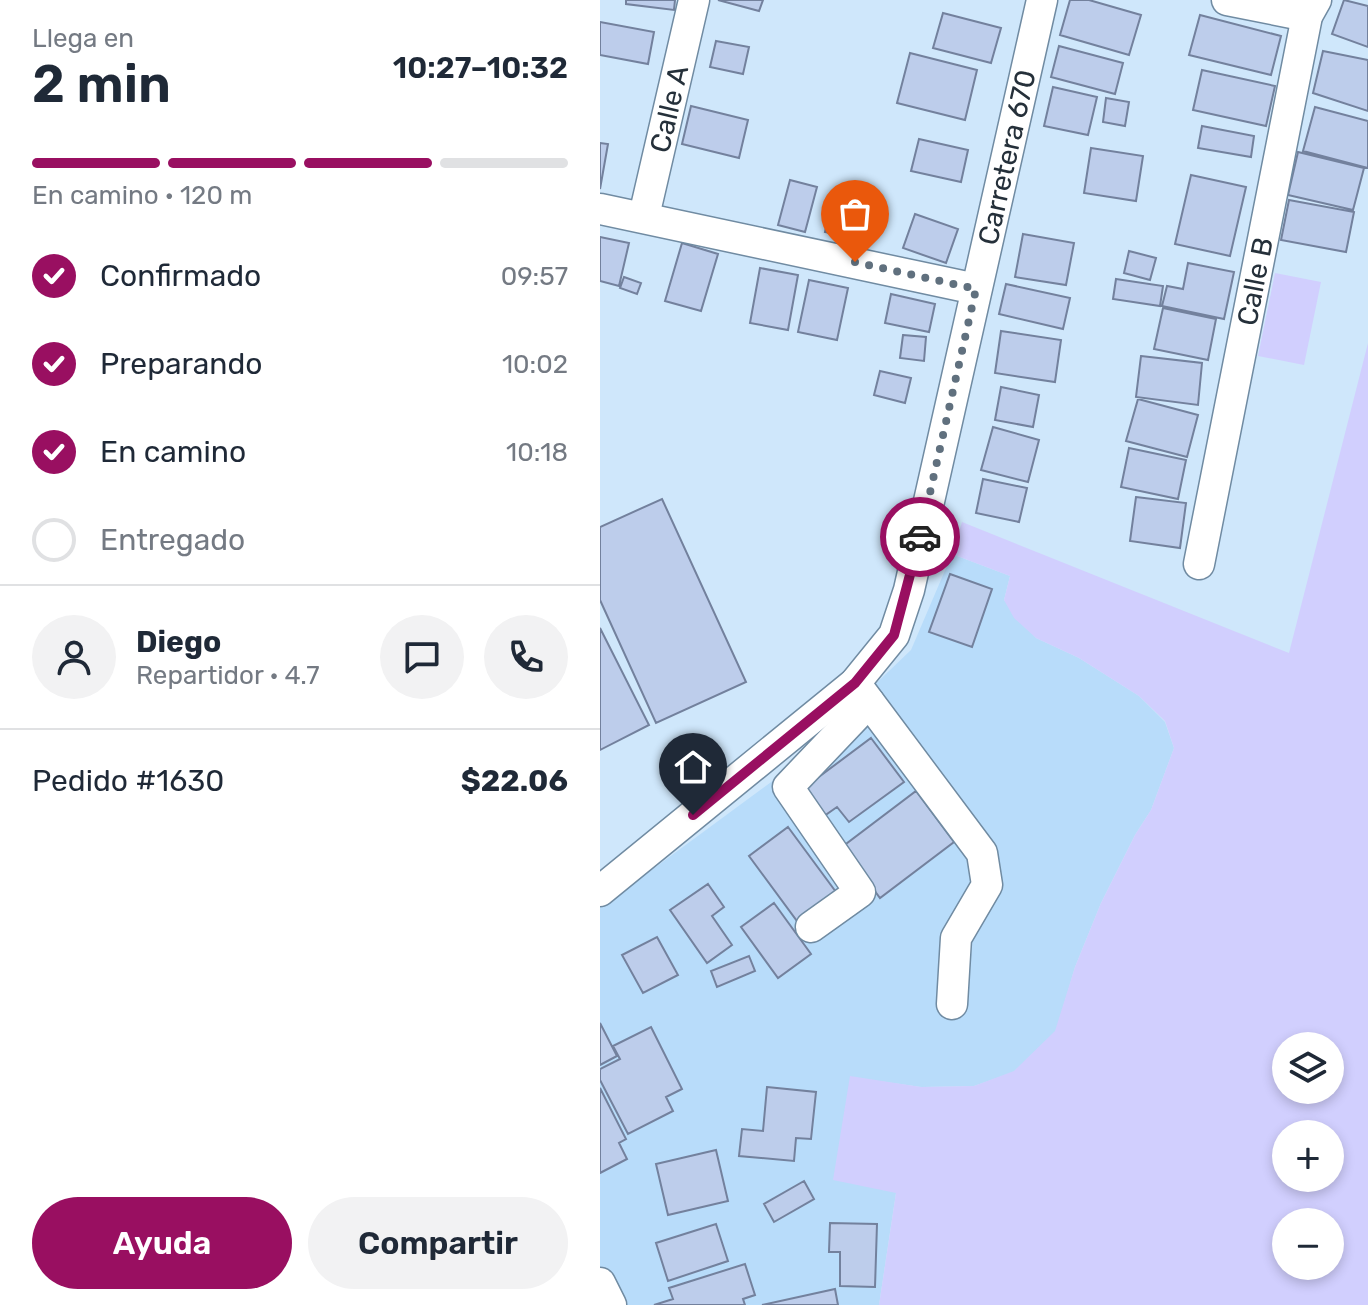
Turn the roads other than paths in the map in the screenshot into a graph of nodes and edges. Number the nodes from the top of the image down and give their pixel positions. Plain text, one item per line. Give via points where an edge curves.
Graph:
1 (694, 0) edge
2 (1042, 0) edge
3 (1227, 0) edge
4 (1312, 8) edge
5 (600, 209) edge
6 (644, 216) junction
7 (976, 289) junction
8 (1199, 564) dead end
9 (862, 693) junction
10 (600, 891) edge
11 (811, 927) dead end
12 (952, 1004) dead end
13 (600, 1283) edge
14 (611, 1305) edge

1 - 6 street, Calle A
2 - 7 street, Carretera 670
3 - 4 street
4 - 8 street, Calle B
5 - 6 street
6 - 7 street
7 - 9 street, Carretera 670 via 909,590 894,635
9 - 10 street, Carretera 670
9 - 11 street via 788,787 860,892
9 - 12 street via 982,853 987,885 956,938
13 - 14 street

